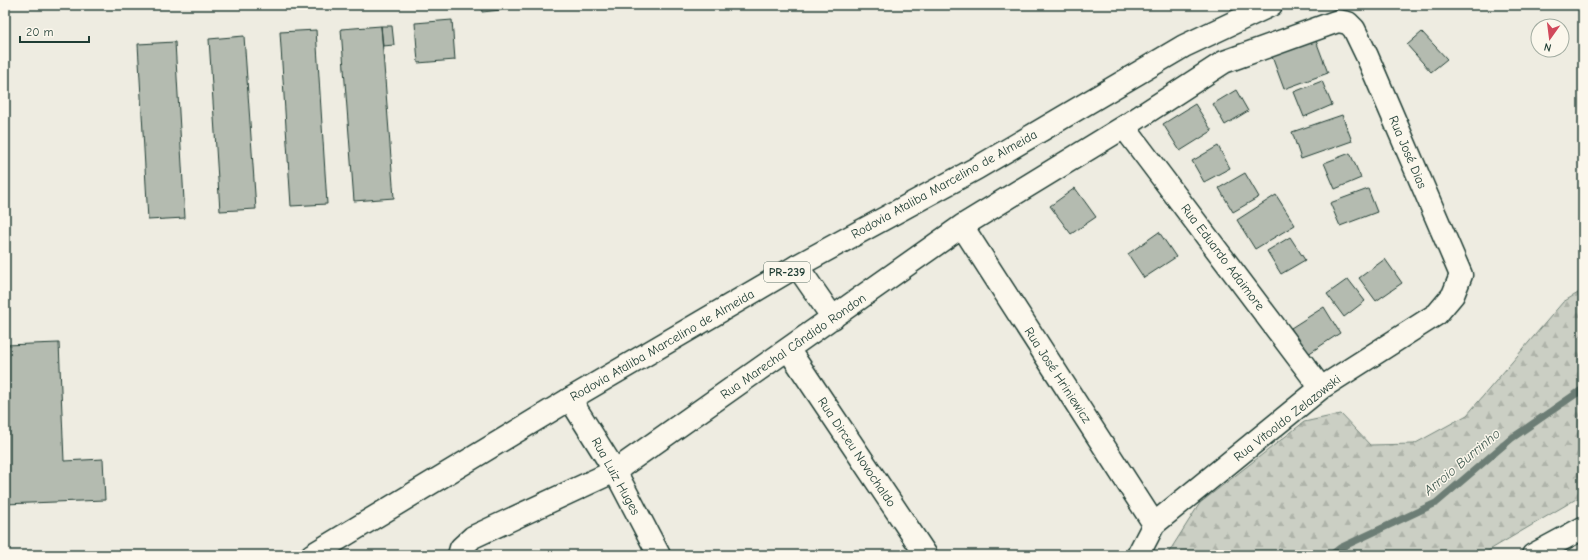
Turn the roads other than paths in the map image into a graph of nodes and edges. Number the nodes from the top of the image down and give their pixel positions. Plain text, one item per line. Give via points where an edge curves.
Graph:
1 (1271, 5) edge
2 (1354, 29) joint
3 (1124, 127) junction
4 (962, 226) junction
5 (797, 266) junction
6 (1461, 275) joint
7 (832, 318) junction
8 (788, 349) junction
9 (1321, 388) junction
10 (570, 398) junction
11 (615, 471) junction
12 (1154, 524) junction
13 (1583, 528) edge
14 (312, 555) edge
15 (459, 555) edge
16 (659, 555) edge
17 (926, 555) edge
18 (1138, 555) edge
19 (1533, 555) edge

1 - 5 street, Rodovia Ataliba Marcelino de Almeida / PR-239 via 1184,46 977,168
2 - 3 street, Rua Marechal Cândido Rondon via 1348,23 1338,21 1224,62
2 - 6 street, Rua José Dias
3 - 4 street, Rua Marechal Cândido Rondon
3 - 9 street, Rua Eduardo Adaimore
4 - 7 street, Rua Marechal Cândido Rondon
4 - 12 street, Rua José Hriniewicz
5 - 7 street
5 - 10 street, Rodovia Ataliba Marcelino de Almeida / PR-239
6 - 9 street, Rua Vitooldo Zelazowski via 1453,295 1437,314
7 - 8 street, Rua Marechal Cândido Rondon
8 - 11 street, Rua Marechal Cândido Rondon
8 - 17 street, Rua Dirceu Novochaldo
9 - 12 street, Rua Vitooldo Zelazowski
10 - 11 street, Rua Luiz Huges
10 - 14 street, Rodovia Ataliba Marcelino de Almeida / PR-239
11 - 15 street, Rua Marechal Cândido Rondon via 473,537 461,548
11 - 16 street, Rua Luiz Huges
12 - 18 street, Rua Vitooldo Zelazowski
13 - 19 street

